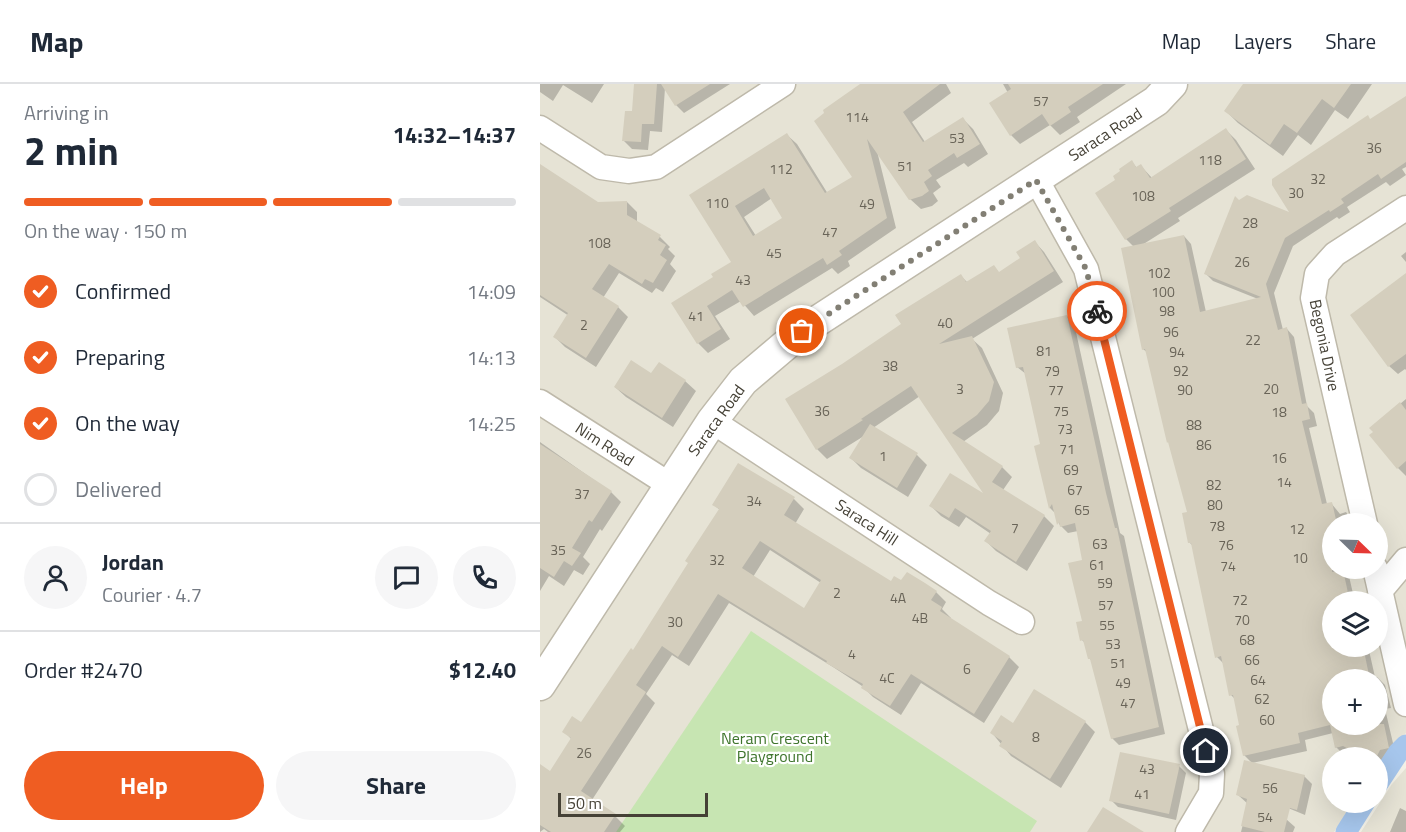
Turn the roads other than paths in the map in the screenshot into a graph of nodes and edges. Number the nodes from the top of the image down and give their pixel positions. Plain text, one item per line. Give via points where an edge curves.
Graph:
1 (783, 84) edge
2 (1172, 84) edge
3 (540, 128) edge
4 (1036, 180) junction
5 (1406, 208) edge
6 (540, 402) edge
7 (712, 421) junction
8 (670, 485) junction
9 (1362, 513) edge
10 (1406, 560) edge
11 (1378, 580) edge
12 (1022, 622) dead end
13 (540, 685) edge
14 (1406, 704) edge
15 (1188, 832) edge

1 - 3 street via 656,167 629,171 601,167
2 - 4 street, Saraca Road via 1156,101
4 - 7 street, Saraca Road via 802,331 743,381
4 - 15 street via 1086,269 1212,774 1211,793
5 - 9 street, Begonia Drive via 1335,254 1317,274 1313,298
6 - 8 street, Nim Road
7 - 8 street, Saraca Road
7 - 12 street, Saraca Hill
8 - 13 street, Saraca Road
10 - 11 street
11 - 14 street

